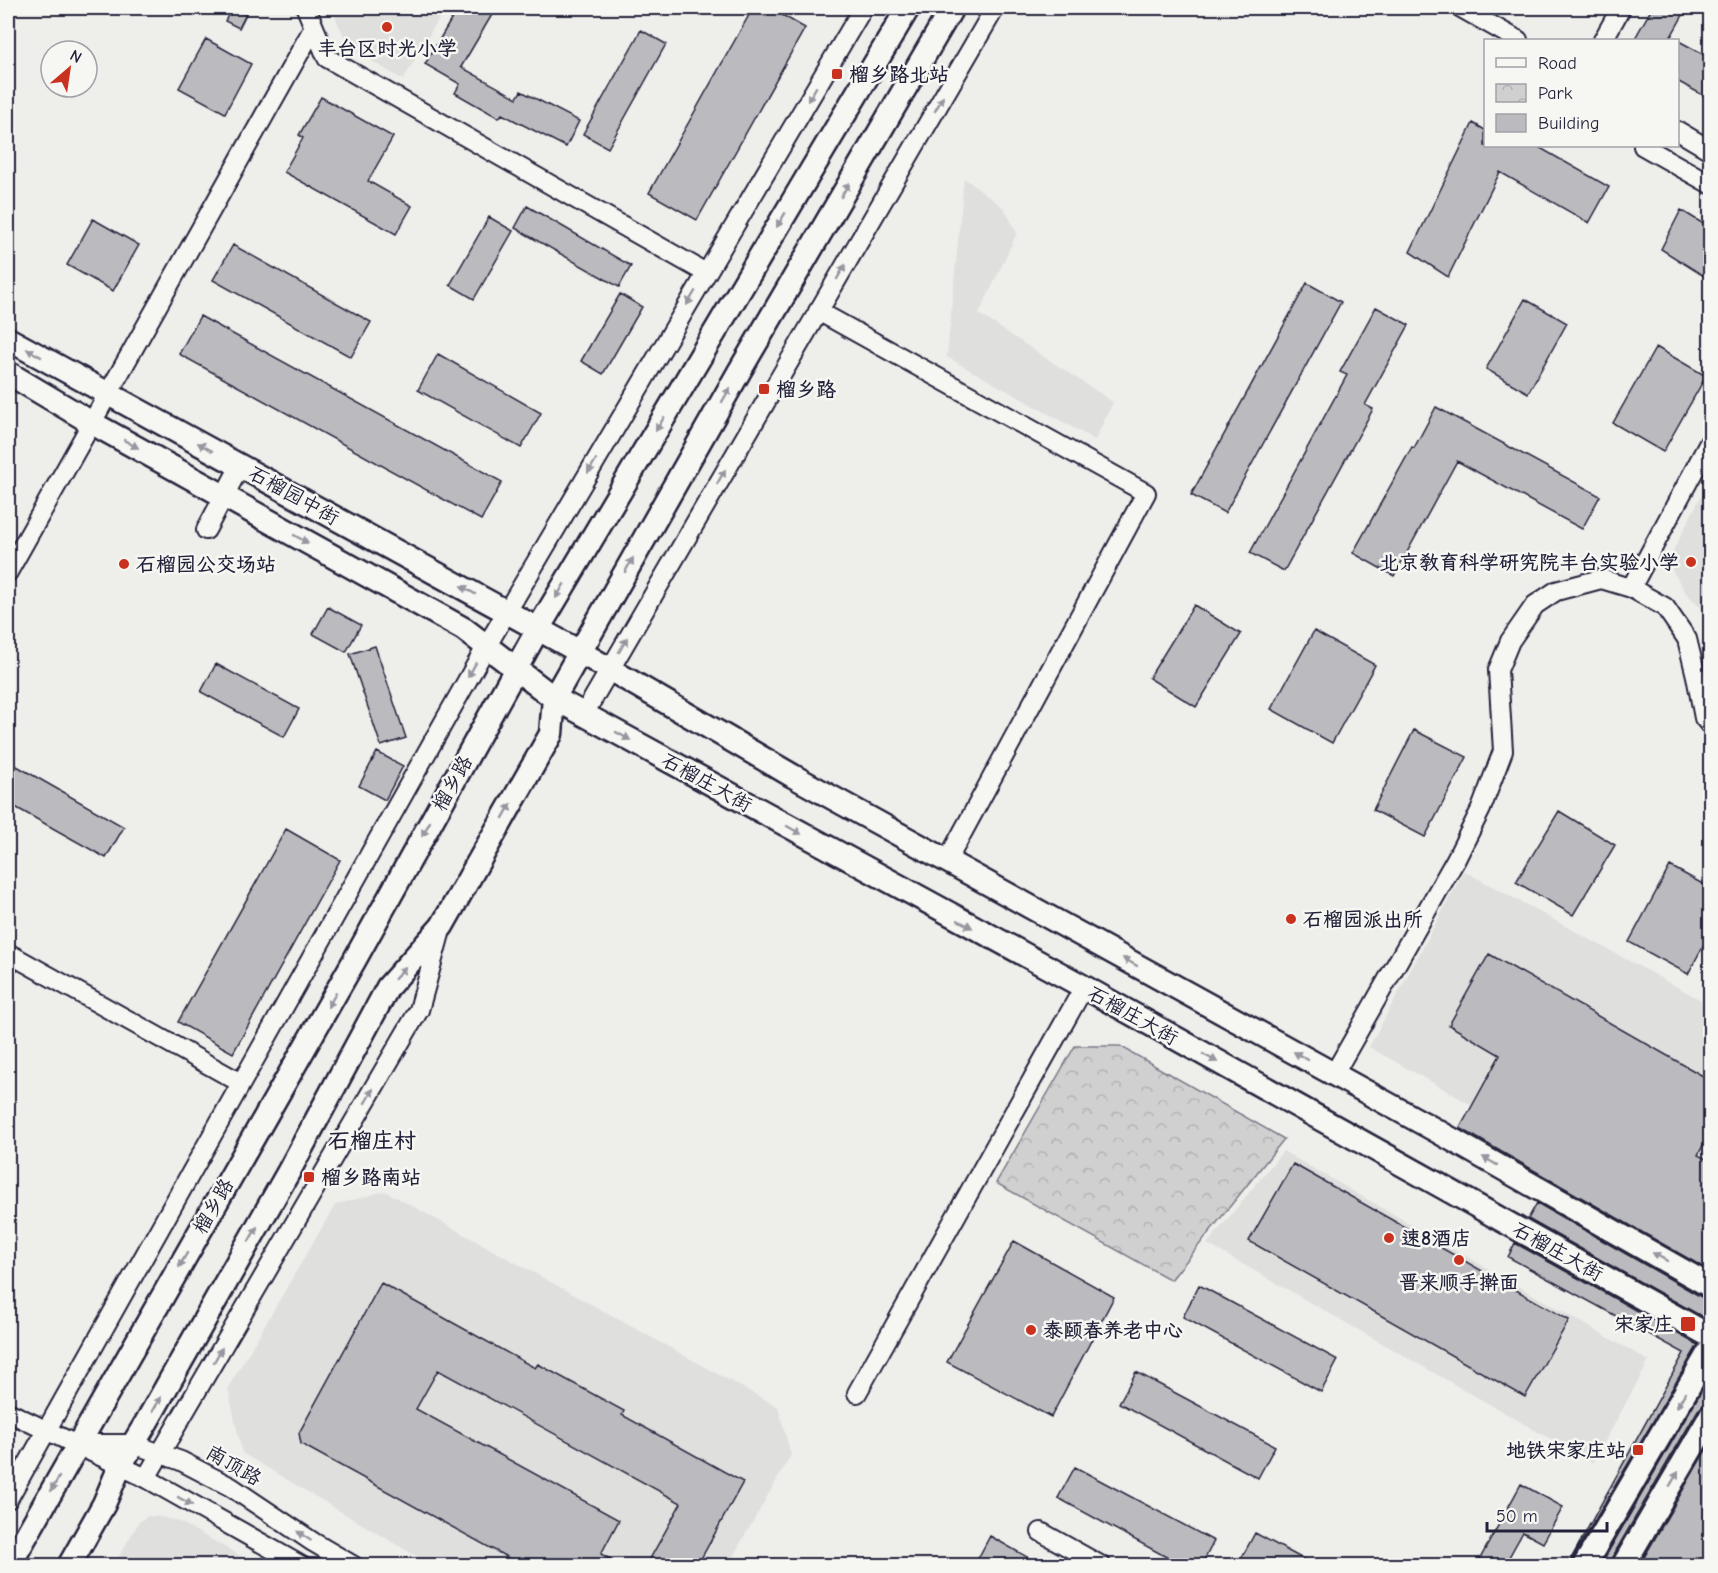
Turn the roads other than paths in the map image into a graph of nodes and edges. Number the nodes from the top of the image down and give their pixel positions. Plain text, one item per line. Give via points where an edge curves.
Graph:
1 (306, 8) edge
2 (863, 8) edge
3 (908, 8) edge
4 (952, 8) edge
5 (995, 8) edge
6 (1461, 8) edge
7 (1621, 8) edge
8 (314, 27) junction
9 (1516, 39) edge
10 (1604, 39) edge
11 (1679, 132) edge
12 (1645, 147) edge
13 (1710, 150) edge
14 (1710, 184) edge
15 (706, 273) junction
16 (818, 311) junction
17 (8, 339) edge
18 (8, 373) edge
19 (109, 394) junction
20 (92, 423) junction
21 (1710, 441) edge
22 (240, 466) junction
23 (224, 495) junction
24 (206, 530) dead end
25 (8, 572) edge
26 (1631, 588) junction
27 (506, 611) junction
28 (538, 629) junction
29 (486, 646) junction
30 (580, 652) junction
31 (515, 668) junction
32 (609, 670) junction
33 (554, 698) junction
34 (584, 714) junction
35 (1710, 725) edge
36 (947, 861) junction
37 (442, 926) junction
38 (8, 953) edge
39 (1083, 987) junction
40 (1334, 1074) junction
41 (241, 1083) junction
42 (1710, 1286) edge
43 (1710, 1336) edge
44 (1710, 1350) edge
45 (857, 1393) dead end
46 (8, 1412) edge
47 (1710, 1418) edge
48 (46, 1432) junction
49 (78, 1444) junction
50 (133, 1444) junction
51 (161, 1453) junction
52 (120, 1466) junction
53 (146, 1478) junction
54 (8, 1499) edge
55 (1041, 1532) dead end
56 (9, 1566) edge
57 (69, 1566) edge
58 (302, 1566) edge
59 (354, 1566) edge
60 (1102, 1566) edge
61 (1584, 1566) edge
62 (1623, 1566) edge

1 - 8 street
2 -> 15 street, 榴乡路
3 -> 28 main road, 榴乡路
30 -> 4 main road
16 -> 5 street
6 - 9 street
7 - 10 street
8 - 15 street via 327,58
8 - 19 street
11 - 13 street
12 - 14 street
15 -> 27 street, 榴乡路
32 -> 16 street
16 - 36 street via 1146,493
19 -> 17 main road, 石榴园中街
18 - 20 main road, 石榴园中街
19 - 20 street
22 -> 19 main road, 石榴园中街
20 -> 23 main road, 石榴园中街
20 - 25 street
21 - 26 street
22 - 23 street
27 -> 22 main road, 石榴园中街
23 - 24 street
23 -> 29 main road, 石榴园中街 via 464,629
26 - 35 street via 1665,607 1687,639 1704,718
26 - 40 street via 1601,579 1556,591 1535,605 1510,641 1498,670 1503,751 1481,809
27 - 28 main road, 石榴园中街
27 - 29 street, 榴乡路
28 - 30 main road, 石榴园中街
28 - 31 main road, 榴乡路
29 - 31 main road, 石榴园中街
29 -> 41 street, 榴乡路
30 - 32 main road
30 - 33 main road
31 - 33 main road, 石榴园中街
31 -> 49 main road, 榴乡路 via 354,961
32 - 34 street
32 - 36 main road
33 - 34 main road, 石榴庄大街
37 -> 33 main road via 551,734
34 -> 39 main road, 石榴庄大街
40 -> 36 main road
50 -> 37 main road via 289,1171 388,987
51 -> 37 street via 419,1010
38 - 41 street
39 -> 43 main road, 石榴庄大街
39 - 45 street
42 -> 40 main road
41 - 48 street, 榴乡路
44 -> 61 main road
46 - 48 street, 南顶路
62 -> 47 main road
48 - 49 street, 南顶路
48 - 54 street, 榴乡路
49 - 50 street, 南顶路
49 - 52 street, 南顶路
49 -> 56 main road, 榴乡路
50 - 51 street, 南顶路
50 - 52 main road
51 - 53 street
59 -> 51 street, 南顶路 via 231,1487
52 - 53 street, 南顶路
52 - 57 main road via 104,1504
53 -> 58 street, 南顶路
55 - 60 street

